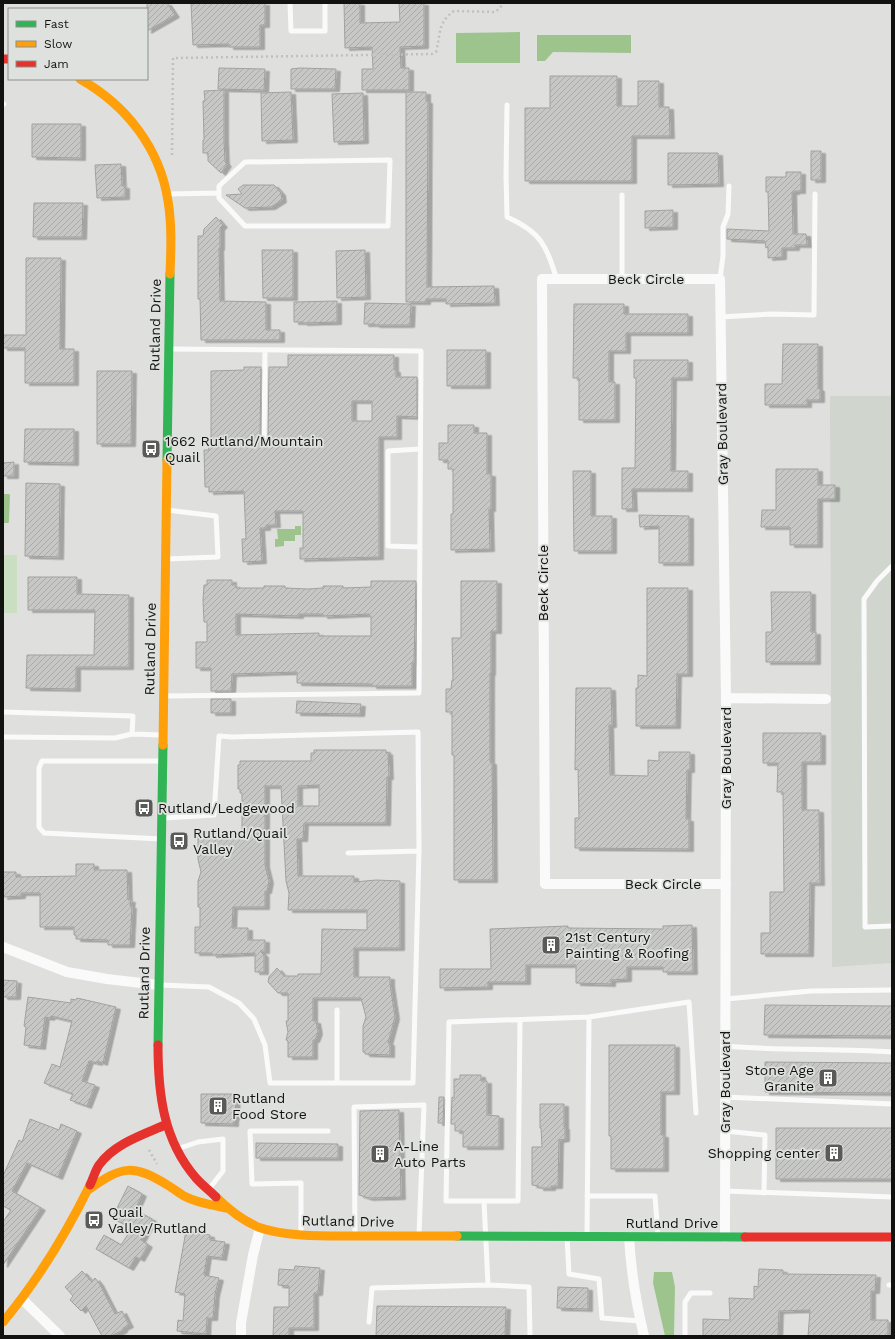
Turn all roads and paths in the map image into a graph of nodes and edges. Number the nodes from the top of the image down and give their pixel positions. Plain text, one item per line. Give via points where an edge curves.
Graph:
1 (290, 3) edge
2 (325, 3) edge
3 (502, 3) edge
4 (82, 80) edge
5 (507, 105) dead end
6 (172, 155) dead end
7 (729, 186) dead end
8 (219, 193) junction
9 (167, 194) junction
10 (815, 194) dead end
11 (622, 195) dead end
12 (622, 279) junction
13 (720, 279) junction
14 (557, 280) junction
15 (720, 317) junction
16 (169, 349) junction
17 (265, 350) junction
18 (264, 439) dead end
19 (420, 449) junction
20 (166, 510) junction
21 (420, 547) junction
22 (165, 559) junction
23 (892, 566) edge
24 (163, 696) junction
25 (726, 698) junction
26 (826, 699) dead end
27 (3, 712) edge
28 (132, 734) junction
29 (162, 735) junction
30 (3, 737) edge
31 (162, 761) junction
32 (161, 818) junction
33 (160, 839) junction
34 (419, 851) junction
35 (348, 853) dead end
36 (726, 884) junction
37 (892, 926) edge
38 (3, 947) edge
39 (158, 985) junction
40 (892, 990) edge
41 (726, 998) junction
42 (337, 1010) dead end
43 (589, 1017) junction
44 (520, 1020) junction
45 (726, 1046) junction
46 (892, 1052) edge
47 (337, 1083) junction
48 (726, 1096) junction
49 (892, 1104) edge
50 (696, 1113) dead end
51 (165, 1125) junction
52 (328, 1131) dead end
53 (725, 1131) junction
54 (176, 1149) junction
55 (149, 1150) dead end
56 (159, 1169) dead end
57 (208, 1190) junction
58 (725, 1191) junction
59 (86, 1192) junction
60 (764, 1193) junction
61 (587, 1196) junction
62 (892, 1197) edge
63 (484, 1201) junction
64 (228, 1208) junction
65 (260, 1228) junction
66 (301, 1234) junction
67 (355, 1236) junction
68 (419, 1236) junction
69 (486, 1236) junction
70 (567, 1237) junction
71 (587, 1237) junction
72 (629, 1237) junction
73 (658, 1237) junction
74 (725, 1237) junction
75 (892, 1237) edge
76 (488, 1285) junction
77 (710, 1293) dead end
78 (22, 1300) junction
79 (640, 1321) junction
80 (3, 1322) edge
81 (369, 1322) dead end
82 (60, 1336) edge
83 (241, 1336) edge
84 (530, 1336) edge
85 (644, 1336) edge
86 (685, 1336) edge

1 - 2 lane via 291,31 325,31
3 - 6 path via 495,12 454,11 449,14 442,23 436,52 432,54 173,58
4 - 9 street, Rutland Drive via 115,103 138,129 158,164
5 - 14 lane via 507,217 523,224 541,240 550,255
7 - 13 lane via 728,214 723,227
8 - 8 lane via 219,198 245,226 388,226 390,160 244,162 219,186
8 - 9 lane
9 - 16 street, Rutland Drive via 171,231
10 - 15 lane via 814,314
11 - 12 lane
12 - 13 street, Beck Circle
12 - 14 street, Beck Circle
13 - 15 street, Gray Boulevard
14 - 36 street, Beck Circle via 542,279 545,884
15 - 25 street, Gray Boulevard
16 - 17 lane
16 - 20 street, Rutland Drive
17 - 18 lane
17 - 19 lane via 421,351
19 - 21 lane
19 - 21 lane via 388,451 388,546
20 - 22 street, Rutland Drive
20 - 22 lane via 216,516 218,557
21 - 24 lane via 419,693
22 - 24 street, Rutland Drive
23 - 37 lane via 864,599 864,607 865,926
24 - 29 street, Rutland Drive
25 - 26 street
25 - 36 street, Gray Boulevard
27 - 28 lane via 133,716
28 - 29 lane
28 - 30 lane via 115,738
29 - 31 street, Rutland Drive
31 - 32 street, Rutland Drive
31 - 33 lane via 42,761 39,768 39,827 44,833
32 - 33 street, Rutland Drive
32 - 34 lane via 214,815 219,736 418,732
33 - 39 street, Rutland Drive
34 - 35 lane
34 - 47 lane via 413,1083
36 - 41 street, Gray Boulevard
38 - 39 street via 67,972
39 - 47 lane via 209,987 239,1003 254,1019 265,1045 270,1083
39 - 51 street, Rutland Drive via 159,1092
40 - 41 lane via 811,991
41 - 45 street, Gray Boulevard
42 - 47 lane
43 - 44 lane
43 - 50 lane via 689,1002
43 - 61 lane
44 - 63 lane via 518,1201
44 - 63 lane via 449,1022 446,1200
45 - 46 lane
45 - 48 street, Gray Boulevard
48 - 49 lane
48 - 53 street, Gray Boulevard
51 - 54 street, Rutland Drive
51 - 59 street via 110,1153
52 - 66 lane via 250,1131 252,1184 301,1183
53 - 58 street, Gray Boulevard
53 - 60 lane via 765,1135
54 - 57 street, Rutland Drive
54 - 57 lane via 198,1142 223,1139 223,1172
55 - 56 path
57 - 64 street, Rutland Drive
58 - 60 lane
58 - 74 street, Gray Boulevard
59 - 64 street via 107,1176 121,1170 134,1169 149,1174 188,1198
59 - 78 street via 62,1239
60 - 62 lane
61 - 71 lane
61 - 73 lane via 655,1196
63 - 69 lane
64 - 65 street, Rutland Drive
65 - 66 street, Rutland Drive
65 - 83 street via 241,1323
66 - 67 street, Rutland Drive
67 - 68 street, Rutland Drive
67 - 68 lane via 354,1107 424,1105
68 - 69 street, Rutland Drive
69 - 70 street, Rutland Drive
69 - 76 lane
70 - 71 street, Rutland Drive
70 - 79 lane via 569,1274 599,1279 602,1318
71 - 72 street, Rutland Drive
72 - 73 street, Rutland Drive
72 - 79 street via 633,1285
73 - 74 street, Rutland Drive
74 - 75 street, Rutland Drive
76 - 81 lane via 372,1288
76 - 84 lane via 529,1287
77 - 86 lane via 691,1293 685,1302
78 - 80 street
78 - 82 street
79 - 85 street

